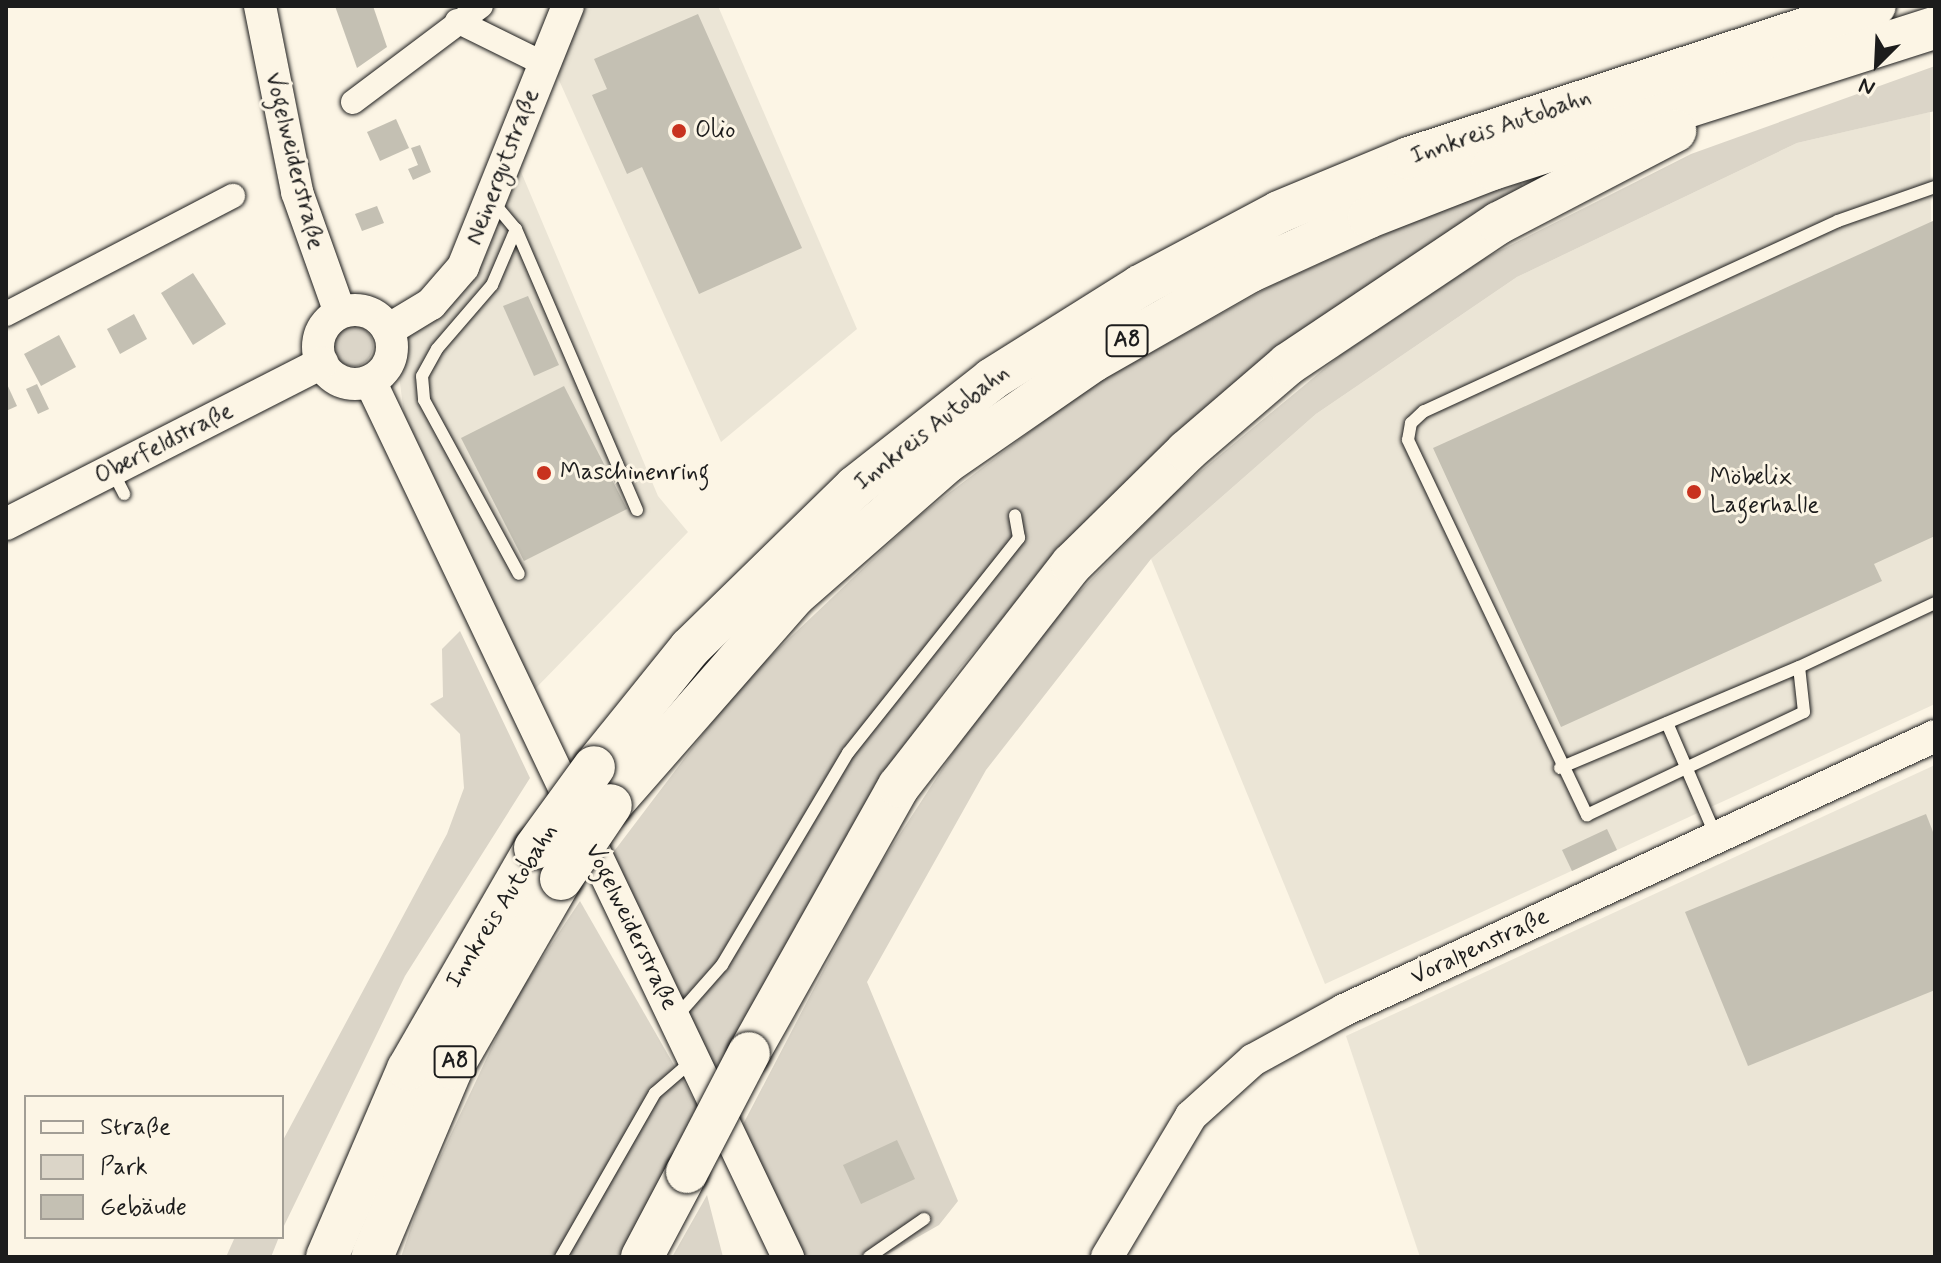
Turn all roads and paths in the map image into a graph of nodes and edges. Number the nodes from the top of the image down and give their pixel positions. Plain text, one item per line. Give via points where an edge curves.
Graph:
1 (260, 6) edge
2 (481, 6) edge
3 (568, 6) edge
4 (1875, 6) edge
5 (457, 21) junction
6 (1935, 28) edge
7 (542, 63) junction
8 (1771, 80) junction
9 (353, 102) dead end
10 (1935, 187) edge
11 (233, 196) dead end
12 (493, 202) junction
13 (516, 229) junction
14 (340, 313) junction
15 (6, 314) edge
16 (388, 330) junction
17 (322, 363) junction
18 (370, 381) junction
19 (637, 510) dead end
20 (1015, 515) dead end
21 (6, 524) edge
22 (519, 574) dead end
23 (1935, 603) edge
24 (1799, 667) junction
25 (1667, 723) junction
26 (1935, 736) edge
27 (1687, 767) junction
28 (1560, 768) junction
29 (1717, 839) junction
30 (548, 863) junction
31 (675, 1019) junction
32 (695, 1060) junction
33 (408, 1069) junction
34 (924, 1219) dead end
35 (296, 1257) edge
36 (327, 1257) edge
37 (372, 1257) edge
38 (561, 1257) edge
39 (642, 1257) edge
40 (788, 1257) edge
41 (869, 1257) edge
42 (1107, 1257) edge

1 - 14 main road, Vogelweiderstraße via 294,180
2 - 5 street
3 - 7 main road, Neinergutstraße
4 - 30 highway, Innkreis Autobahn / A8, bridge via 1409,158 1279,212 1140,286 992,379 855,487 690,648 594,767
5 - 7 street, Neinergutstraße
5 - 9 street
6 - 8 highway, Innkreis Autobahn / A8
7 - 12 main road, Neinergutstraße
8 - 30 highway, Innkreis Autobahn / A8, bridge via 1492,169 1369,217 1249,272 1093,361 947,462 794,596 611,805
8 - 39 highway, bridge via 1499,223 1394,290 1288,364 1187,451 1072,564 899,786
10 - 28 lane via 1838,221 1424,411 1411,423 1408,440
11 - 15 street
12 - 13 lane
12 - 16 main road, Neinergutstraße via 449,286
13 - 19 lane
13 - 22 lane via 492,285 437,349 422,376 424,400
14 - 16 main road via 372,314
14 - 17 main road via 323,329
16 - 18 main road via 390,359
17 - 18 main road via 337,379
17 - 21 main road, Oberfeldstraße via 118,482
18 - 31 main road, Vogelweiderstraße
20 - 31 lane via 1019,538 848,753 722,965
23 - 24 lane
24 - 25 lane
24 - 27 lane via 1804,712
25 - 27 lane
25 - 28 lane
26 - 29 main road, Voralpenstraße
27 - 28 lane via 1587,815
27 - 29 lane
29 - 42 main road, Voralpenstraße via 1344,1010 1253,1060 1191,1116
30 - 33 highway, Innkreis Autobahn / A8
30 - 37 highway, Innkreis Autobahn / A8 via 452,1068
31 - 32 main road, Vogelweiderstraße
32 - 38 lane via 655,1093
32 - 40 main road, Vogelweiderstraße
33 - 35 highway
33 - 36 highway, Innkreis Autobahn / A8
34 - 41 lane

